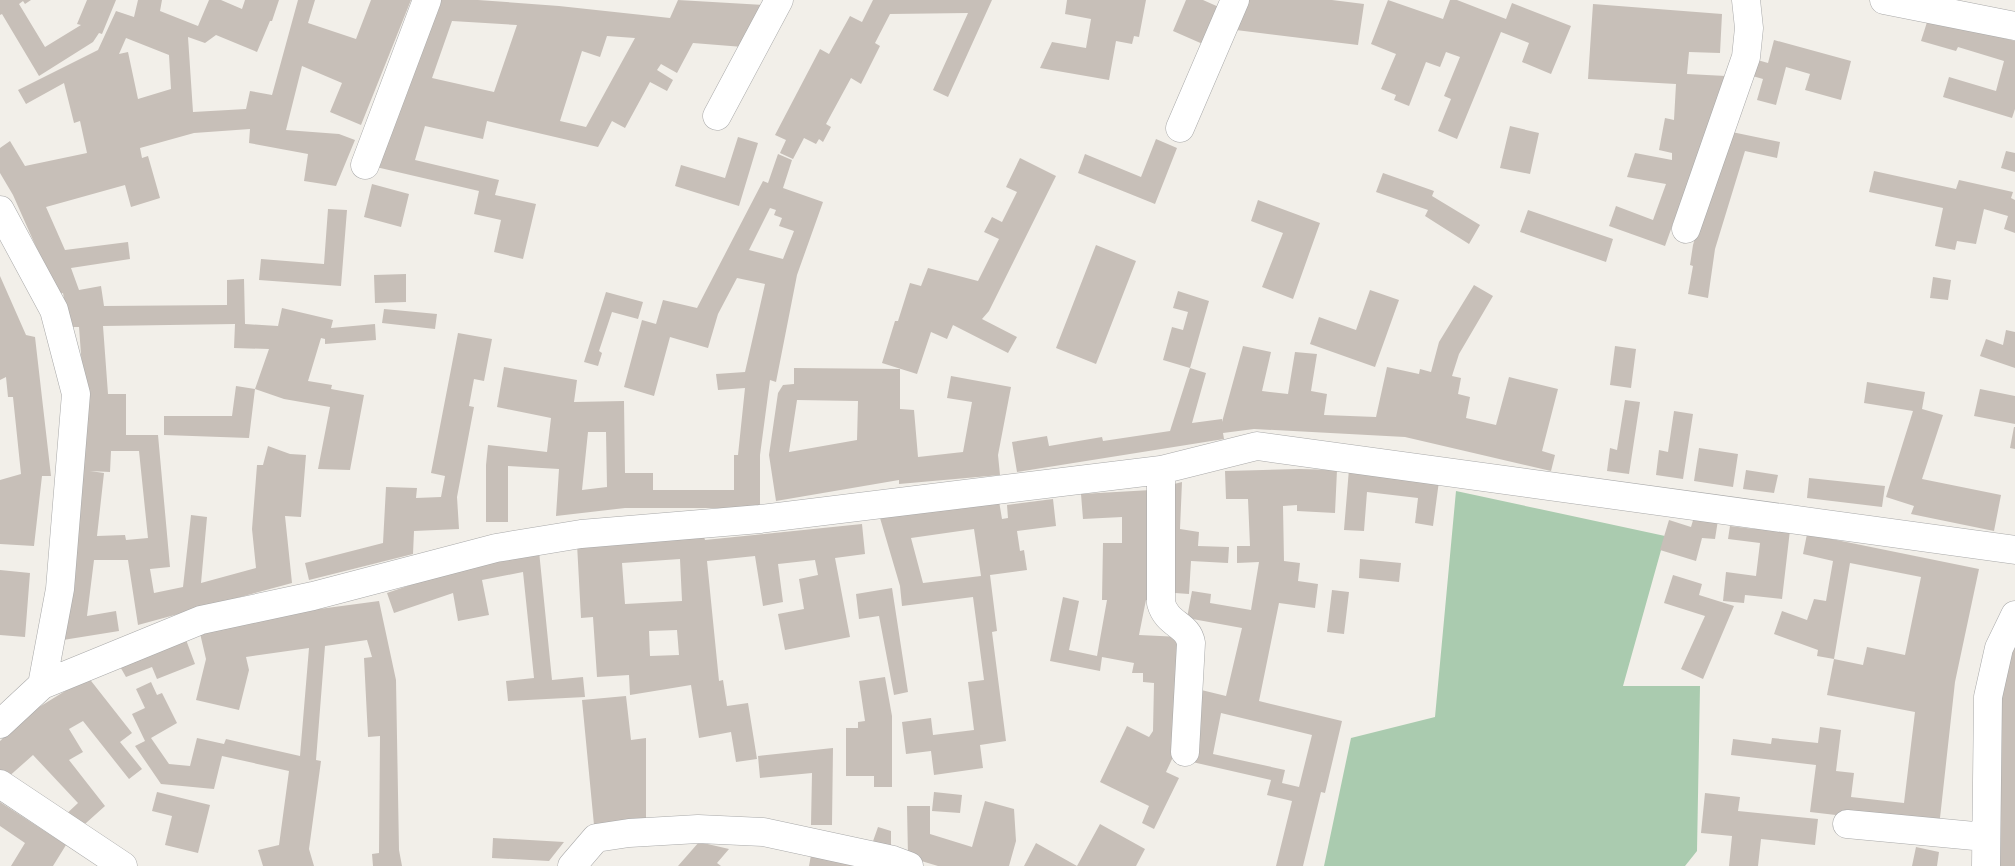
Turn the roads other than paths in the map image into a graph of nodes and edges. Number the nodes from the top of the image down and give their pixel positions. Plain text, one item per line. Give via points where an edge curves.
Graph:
1 (427, 0) edge
2 (779, 0) edge
3 (1235, 0) edge
4 (1746, 0) edge
5 (1884, 0) edge
6 (2015, 26) edge
7 (718, 116) dead end
8 (1180, 128) dead end
9 (366, 166) dead end
10 (0, 210) edge
11 (1686, 229) dead end
12 (1161, 470) junction
13 (2015, 550) edge
14 (2015, 614) edge
15 (42, 685) junction
16 (0, 724) edge
17 (1185, 752) dead end
18 (0, 784) edge
19 (1847, 824) dead end
20 (1985, 837) junction
21 (897, 864) edge
22 (123, 866) edge
23 (572, 866) edge
24 (1986, 866) edge

1 - 9 street
2 - 7 street
3 - 8 street
4 - 11 street via 1749,28 1746,57
5 - 6 street
10 - 15 street via 54,310 76,394 60,589
12 - 13 street via 1256,446
12 - 15 street via 760,519 581,534 496,548 312,596 201,620
12 - 17 street via 1161,604 1164,615 1188,634 1191,643
14 - 20 street via 1999,648 1988,697
15 - 16 street
18 - 22 street
19 - 20 street
20 - 24 street
21 - 23 street via 762,832 698,829 596,838

